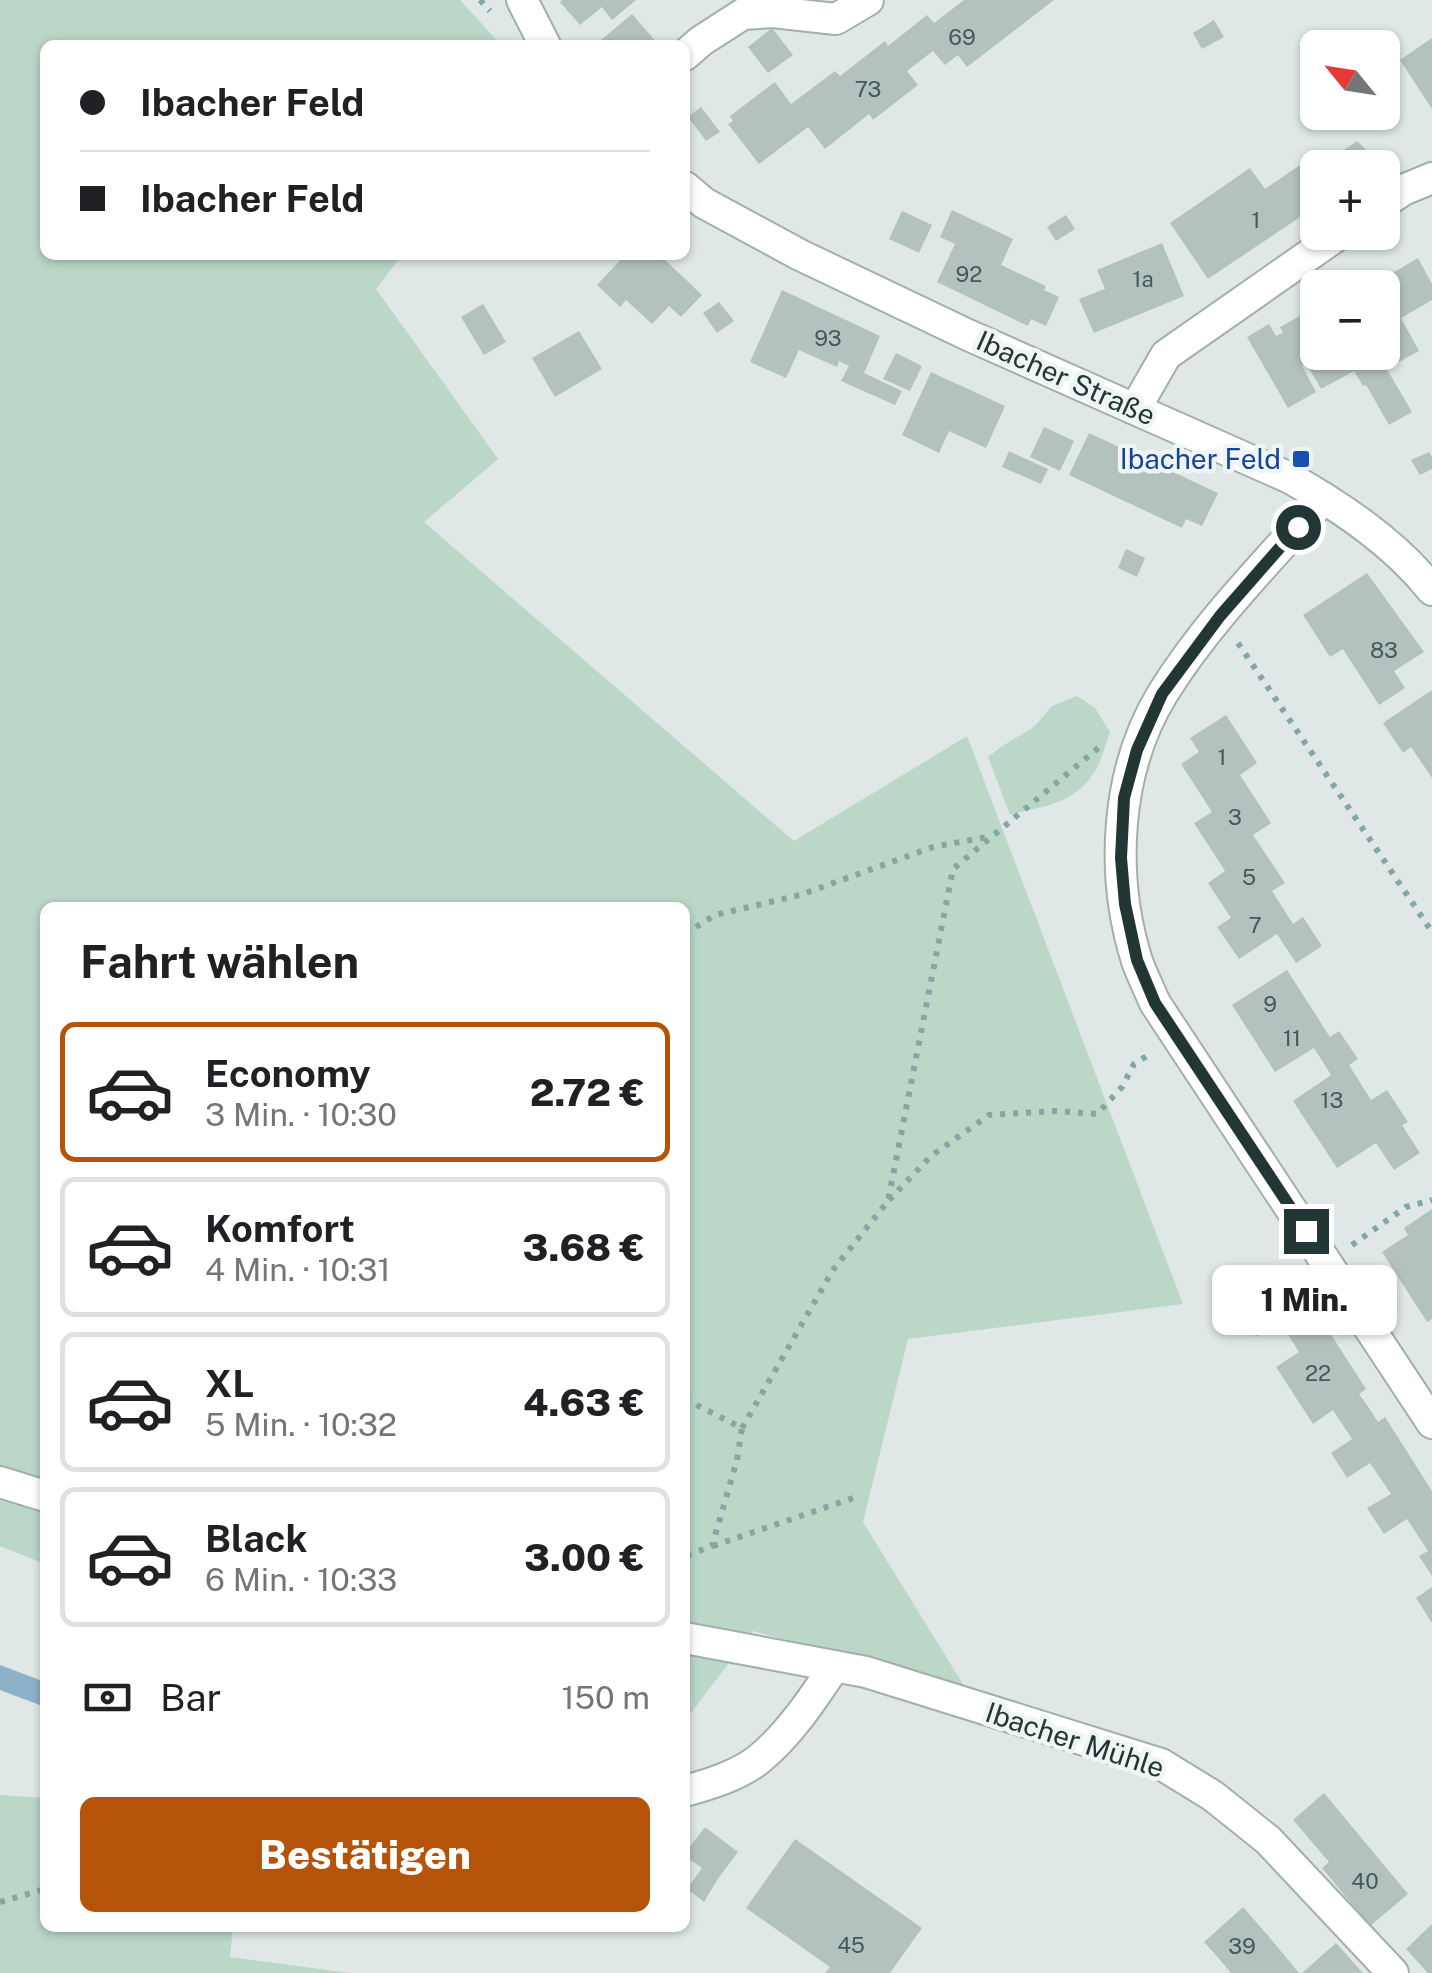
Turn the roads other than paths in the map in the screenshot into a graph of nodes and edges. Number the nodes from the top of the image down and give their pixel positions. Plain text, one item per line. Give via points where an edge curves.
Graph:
1 (522, 0) edge
2 (868, 0) edge
3 (543, 40) edge
4 (690, 51) edge
5 (1432, 178) edge
6 (690, 191) edge
7 (1400, 191) edge
8 (1316, 250) edge
9 (1135, 409) junction
10 (1324, 498) junction
11 (1432, 590) edge
12 (1432, 1423) edge
13 (0, 1482) edge
14 (40, 1494) edge
15 (690, 1639) edge
16 (834, 1668) junction
17 (690, 1789) edge
18 (1393, 1973) edge

1 - 3 street
2 - 4 street via 836,19 744,14
5 - 7 street
6 - 9 street, Ibacher Straße via 800,255
8 - 9 street via 1166,354
9 - 10 street, Ibacher Straße
10 - 11 street, Ibacher Straße
10 - 12 street via 1162,694 1124,798 1125,904 1155,1003
13 - 14 street
15 - 16 street, Ibacher Mühle
16 - 17 street via 756,1761
16 - 18 street, Ibacher Mühle via 866,1672 1161,1764 1268,1840

